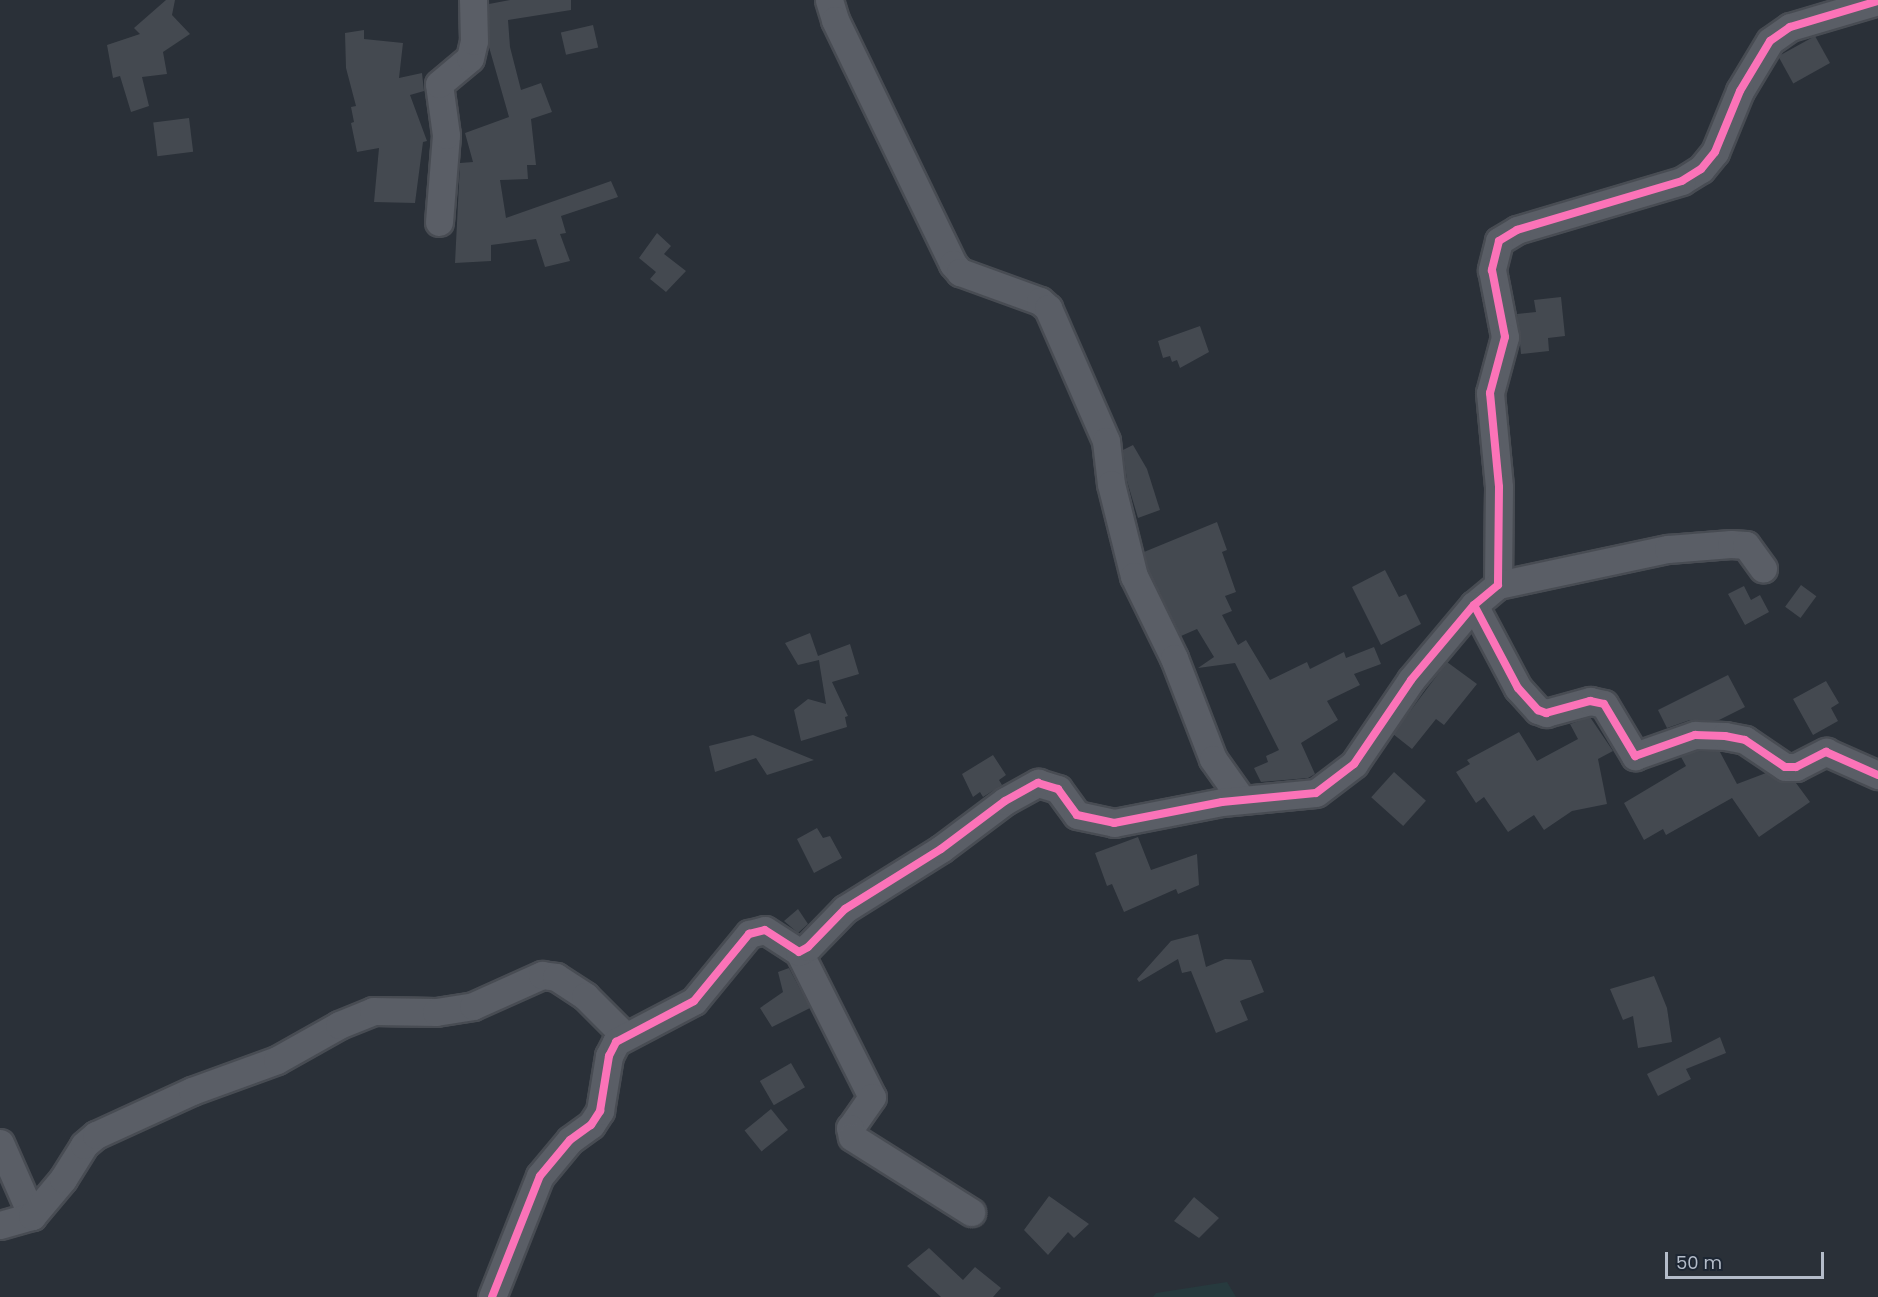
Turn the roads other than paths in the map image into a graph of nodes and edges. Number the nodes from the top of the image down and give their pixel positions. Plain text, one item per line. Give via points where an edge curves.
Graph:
1 (472, 0) edge
2 (829, 0) edge
3 (1878, 1) edge
4 (439, 222) dead end
5 (1763, 568) dead end
6 (1498, 585) junction
7 (1474, 605) junction
8 (1878, 775) edge
9 (1242, 800) junction
10 (799, 952) junction
11 (624, 1035) junction
12 (0, 1143) edge
13 (971, 1212) dead end
14 (32, 1216) junction
15 (0, 1225) edge
16 (492, 1297) edge

1 - 4 street via 474,41 470,58 439,84 446,135
2 - 9 street via 835,20 953,264 960,272 1041,301 1048,308 1106,441 1111,484 1134,576 1174,658 1213,759
3 - 6 street via 1790,27 1770,41 1740,91 1715,152 1701,169 1682,181 1517,230 1499,241 1492,270 1504,337 1490,393 1499,487
5 - 6 street via 1746,545 1731,544 1647,553
6 - 7 street
7 - 8 street via 1518,687 1538,710 1546,712 1590,700 1604,704 1635,756 1695,735 1725,736 1745,740 1785,767 1796,767 1826,752
7 - 9 street via 1411,680 1354,764 1316,793
9 - 10 street via 1114,823 1077,815 1058,789 1038,783 1005,801 940,849 846,909
10 - 11 street via 765,930 756,930 694,1001 654,1024
10 - 13 street via 872,1097 850,1128 852,1137
11 - 14 street via 585,996 556,977 542,975 473,1006 436,1012 373,1011 339,1025 278,1060 192,1091 96,1135 84,1145 63,1179
11 - 16 street via 609,1056 600,1111 540,1176
12 - 14 street
14 - 15 street

